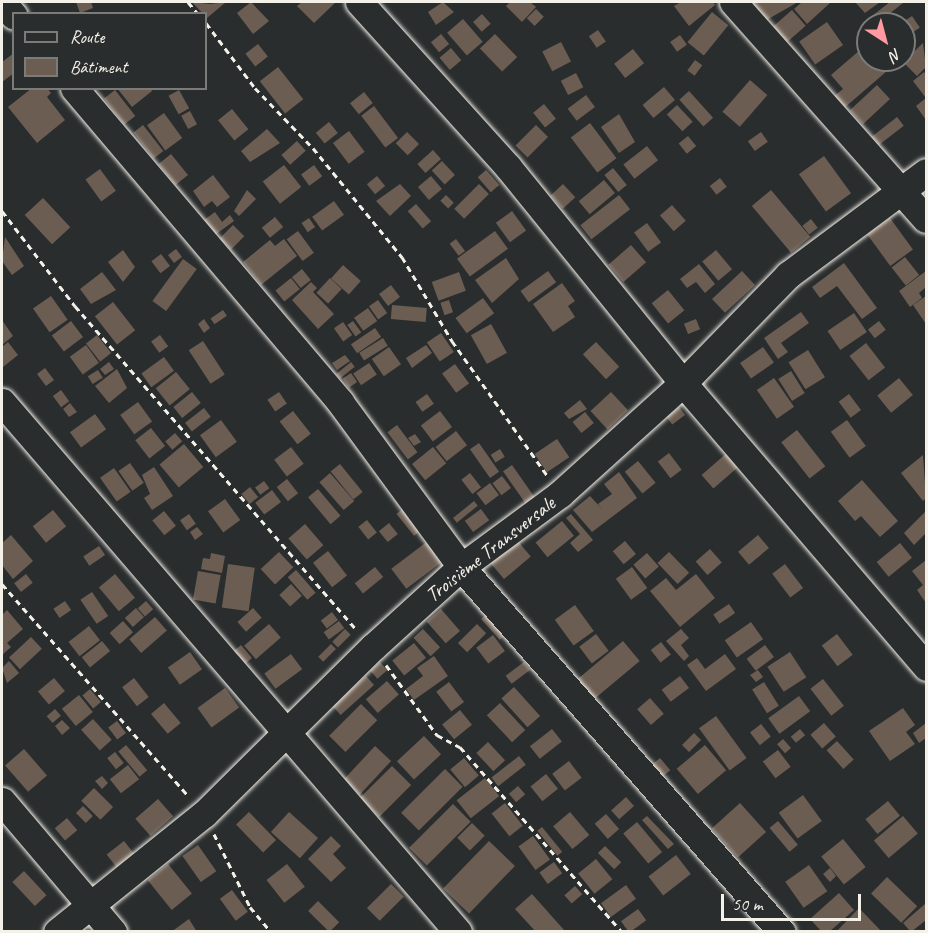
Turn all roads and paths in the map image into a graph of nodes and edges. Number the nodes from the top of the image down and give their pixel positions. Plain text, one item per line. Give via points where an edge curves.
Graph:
1 (2, 2) edge
2 (359, 2) edge
3 (733, 2) edge
4 (12, 14) edge
5 (207, 24) edge
6 (76, 90) edge
7 (927, 171) edge
8 (903, 192) junction
9 (2, 212) edge
10 (927, 219) edge
11 (683, 383) junction
12 (2, 402) edge
13 (560, 494) junction
14 (461, 567) junction
15 (2, 584) edge
16 (373, 647) junction
17 (927, 667) edge
18 (284, 734) junction
19 (2, 801) edge
20 (204, 814) junction
21 (89, 904) junction
22 (57, 932) edge
23 (113, 932) edge
24 (271, 932) edge
25 (458, 932) edge
26 (622, 932) edge
27 (782, 932) edge

1 - 4 street
2 - 11 street via 508,167
3 - 8 street
5 - 13 path via 255,88 313,148 402,257 452,341
6 - 14 street via 340,402
7 - 8 street, Troisième Transversale
8 - 10 street
8 - 11 street, Troisième Transversale via 788,275
9 - 16 path via 75,306
11 - 13 street, Troisième Transversale
11 - 17 street
12 - 18 street
13 - 14 street, Troisième Transversale
14 - 16 street, Troisième Transversale
14 - 27 street
15 - 20 path
16 - 18 street, Troisième Transversale
16 - 26 path via 436,735 460,747
18 - 20 street, Troisième Transversale
18 - 25 street
19 - 21 street
20 - 21 street, Troisième Transversale
20 - 24 path via 250,907
21 - 22 street, Troisième Transversale
21 - 23 street

